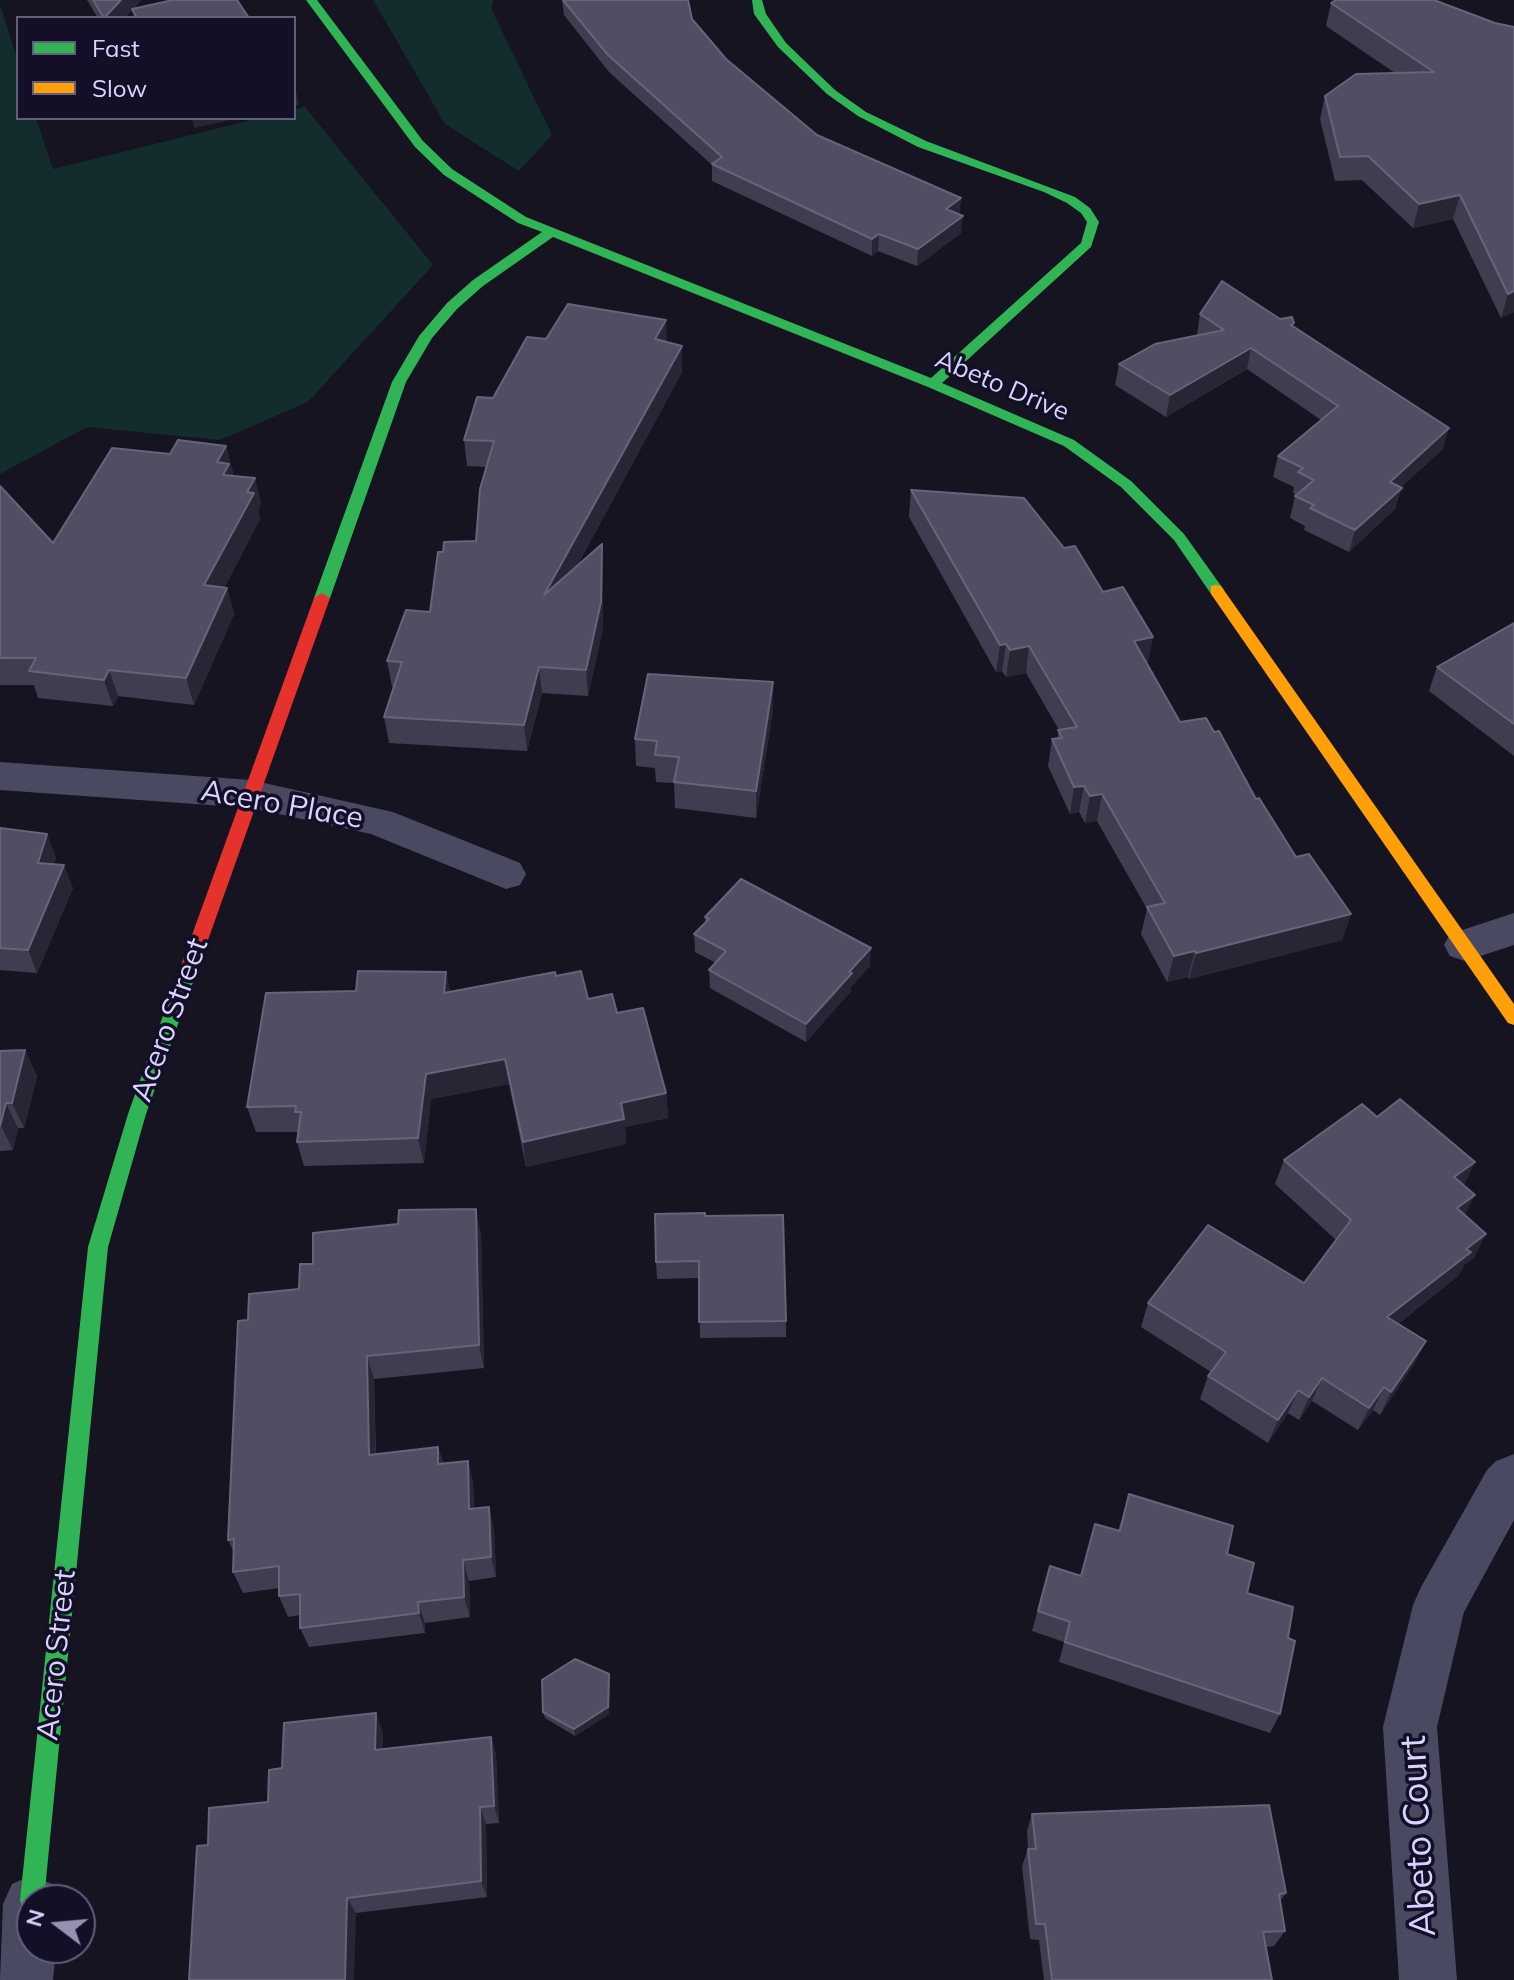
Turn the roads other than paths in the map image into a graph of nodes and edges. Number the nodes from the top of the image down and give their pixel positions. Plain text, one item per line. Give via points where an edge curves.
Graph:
1 (311, 0) edge
2 (757, 0) edge
3 (551, 232) junction
4 (933, 384) junction
5 (0, 776) edge
6 (251, 794) junction
7 (506, 874) dead end
8 (1514, 929) edge
9 (1465, 945) junction
10 (1514, 1018) edge
11 (1514, 1477) edge
12 (34, 1884) edge
13 (1428, 1980) edge

1 - 3 street, Abeto Drive via 419,144 448,172 522,220
2 - 4 street via 760,14 782,45 862,114 922,144 1048,189 1071,200 1093,222 1087,244
3 - 4 street, Abeto Drive
3 - 6 street, Acero Street via 452,306 426,336 399,382
4 - 9 street, Abeto Drive via 1069,443 1126,484 1179,537
5 - 6 street, Acero Place
6 - 7 street, Acero Place via 379,822
6 - 12 street, Acero Street via 137,1114 98,1247
8 - 9 street
9 - 10 street, Abeto Drive
11 - 13 street, Abeto Court via 1439,1605 1410,1727

